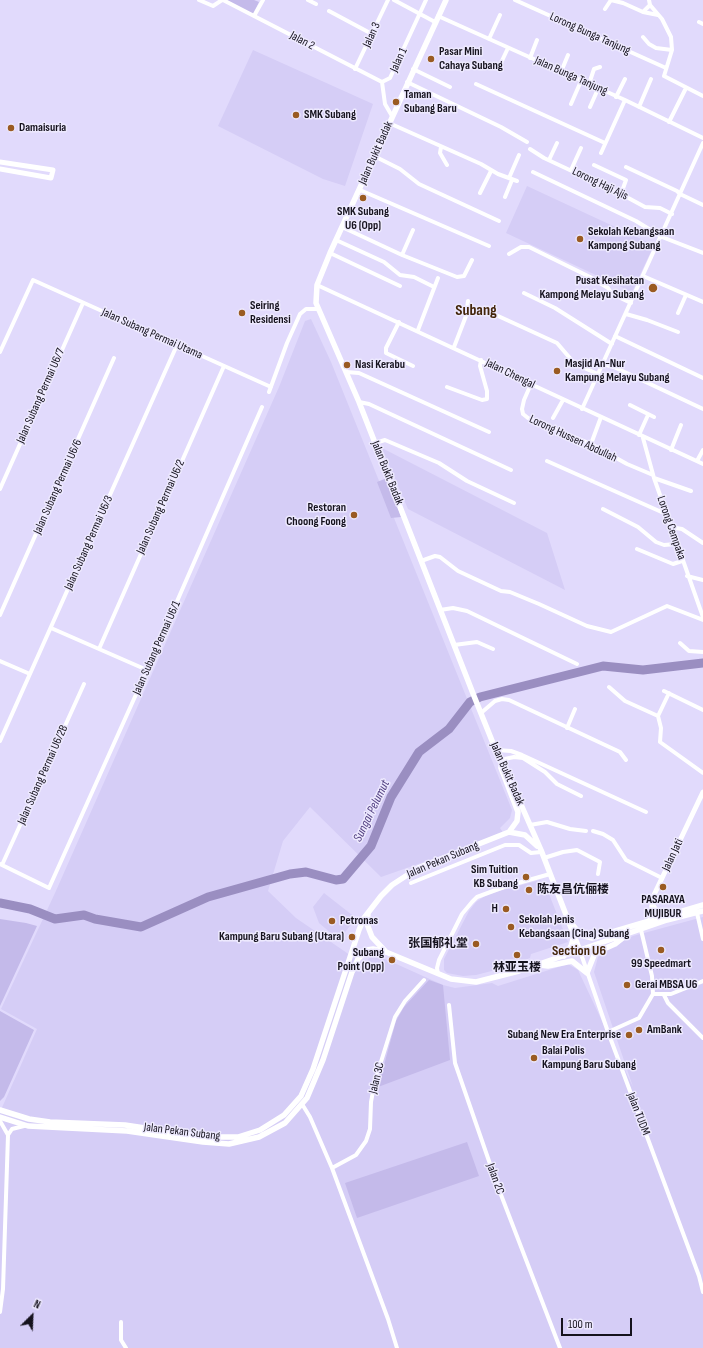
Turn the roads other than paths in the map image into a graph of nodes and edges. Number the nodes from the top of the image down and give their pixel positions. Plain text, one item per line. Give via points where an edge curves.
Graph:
1 (199, 0) edge
2 (222, 0) edge
3 (263, 0) edge
4 (308, 0) edge
5 (388, 0) edge
6 (394, 0) edge
7 (426, 0) edge
8 (446, 0) edge
9 (515, 0) edge
10 (650, 2) edge
11 (316, 4) dead end
12 (605, 9) dead end
13 (329, 11) dead end
14 (643, 12) junction
15 (420, 14) junction
16 (500, 15) dead end
17 (658, 15) junction
18 (254, 16) junction
19 (436, 19) junction
20 (372, 34) junction
21 (643, 37) dead end
22 (489, 39) junction
23 (537, 40) dead end
24 (508, 48) junction
25 (672, 50) junction
26 (568, 55) dead end
27 (530, 58) junction
28 (500, 65) dead end
29 (600, 67) dead end
30 (666, 68) junction
31 (355, 69) junction
32 (413, 69) junction
33 (561, 72) junction
34 (625, 79) dead end
35 (651, 79) dead end
36 (581, 81) junction
37 (382, 82) junction
38 (407, 82) junction
39 (476, 84) dead end
40 (589, 84) junction
41 (450, 86) dead end
42 (686, 88) junction
43 (598, 89) junction
44 (703, 96) edge
45 (616, 97) junction
46 (625, 100) junction
47 (571, 104) dead end
48 (590, 107) dead end
49 (639, 107) junction
50 (392, 116) junction
51 (669, 122) junction
52 (389, 123) junction
53 (703, 138) edge
54 (527, 142) dead end
55 (605, 143) junction
56 (703, 143) edge
57 (557, 144) dead end
58 (441, 147) junction
59 (581, 148) dead end
60 (530, 149) dead end
61 (601, 153) dead end
62 (698, 154) junction
63 (519, 155) dead end
64 (374, 156) junction
65 (703, 156) edge
66 (549, 160) junction
67 (0, 162) edge
68 (447, 165) dead end
69 (594, 166) dead end
70 (626, 167) dead end
71 (0, 169) edge
72 (571, 170) junction
73 (491, 171) junction
74 (533, 172) dead end
75 (513, 180) junction
76 (360, 190) junction
77 (480, 193) dead end
78 (621, 194) junction
79 (680, 194) junction
80 (505, 198) dead end
81 (703, 205) edge
82 (672, 214) junction
83 (499, 222) dead end
84 (342, 227) junction
85 (413, 230) dead end
86 (662, 237) junction
87 (336, 240) junction
88 (489, 246) dead end
89 (330, 253) junction
90 (703, 253) edge
91 (509, 254) dead end
92 (402, 255) junction
93 (472, 260) dead end
94 (643, 276) junction
95 (438, 278) dead end
96 (317, 285) junction
97 (400, 286) dead end
98 (434, 287) junction
99 (524, 293) dead end
100 (686, 295) junction
101 (468, 301) dead end
102 (83, 302) junction
103 (703, 302) edge
104 (631, 304) junction
105 (317, 308) junction
106 (485, 310) dead end
107 (678, 313) dead end
108 (626, 314) junction
109 (399, 322) junction
110 (418, 330) junction
111 (678, 332) dead end
112 (616, 336) junction
113 (612, 344) junction
114 (177, 345) junction
115 (454, 347) junction
116 (0, 352) edge
117 (114, 358) dead end
118 (481, 360) junction
119 (602, 364) junction
120 (224, 366) junction
121 (413, 366) dead end
122 (346, 372) junction
123 (598, 374) junction
124 (703, 378) edge
125 (531, 384) junction
126 (271, 387) junction
127 (447, 387) dead end
128 (269, 392) dead end
129 (563, 400) junction
130 (359, 402) junction
131 (630, 405) dead end
132 (262, 407) dead end
133 (582, 409) junction
134 (703, 409) edge
135 (648, 415) junction
136 (601, 417) junction
137 (654, 417) dead end
138 (553, 418) dead end
139 (680, 425) dead end
140 (489, 432) dead end
141 (641, 437) junction
142 (375, 443) junction
143 (591, 444) junction
144 (671, 450) junction
145 (703, 450) edge
146 (547, 461) dead end
147 (697, 462) junction
148 (703, 464) edge
149 (511, 470) dead end
150 (653, 476) junction
151 (0, 489) edge
152 (691, 491) dead end
153 (514, 504) dead end
154 (603, 509) dead end
155 (666, 514) junction
156 (670, 527) junction
157 (703, 543) edge
158 (676, 544) junction
159 (637, 549) dead end
160 (421, 561) junction
161 (682, 561) junction
162 (687, 576) junction
163 (703, 580) edge
164 (440, 610) junction
165 (0, 615) edge
166 (703, 616) edge
167 (703, 620) edge
168 (51, 628) junction
169 (680, 643) dead end
170 (454, 645) junction
171 (99, 649) junction
172 (493, 649) dead end
173 (703, 652) edge
174 (0, 661) edge
175 (577, 664) dead end
176 (148, 670) junction
177 (30, 674) junction
178 (84, 684) dead end
179 (610, 687) dead end
180 (664, 691) dead end
181 (669, 693) junction
182 (575, 709) dead end
183 (703, 710) edge
184 (481, 713) junction
185 (658, 716) junction
186 (567, 728) junction
187 (0, 741) edge
188 (496, 750) junction
189 (626, 760) dead end
190 (500, 761) junction
191 (703, 773) edge
192 (703, 792) edge
193 (581, 796) dead end
194 (646, 812) dead end
195 (530, 825) junction
196 (586, 831) dead end
197 (593, 831) dead end
198 (509, 832) junction
199 (541, 851) junction
200 (544, 858) junction
201 (1, 865) edge
202 (550, 874) junction
203 (598, 874) dead end
204 (662, 878) junction
205 (411, 883) dead end
206 (652, 904) junction
207 (703, 905) edge
208 (700, 912) edge
209 (368, 913) junction
210 (660, 916) junction
211 (566, 917) junction
212 (650, 920) junction
213 (641, 930) junction
214 (627, 934) junction
215 (574, 936) junction
216 (703, 939) edge
217 (580, 951) junction
218 (386, 952) junction
219 (564, 956) junction
220 (539, 964) junction
221 (587, 973) junction
222 (438, 975) junction
223 (424, 980) dead end
224 (703, 981) edge
225 (653, 994) junction
226 (664, 995) junction
227 (448, 1005) dead end
228 (608, 1032) junction
229 (703, 1038) edge
230 (302, 1104) junction
231 (0, 1110) edge
232 (0, 1117) edge
233 (0, 1121) edge
234 (28, 1126) junction
235 (8, 1135) junction
236 (332, 1168) junction
237 (699, 1276) junction
238 (703, 1280) edge
239 (703, 1292) edge
240 (0, 1312) edge
241 (121, 1322) dead end
242 (126, 1348) edge
243 (397, 1348) edge
244 (560, 1348) edge

1 - 2 street via 213,6
2 - 18 street, Jalan 2
3 - 18 street
4 - 11 street
5 - 20 street, Jalan 3
6 - 15 street, Jalan Bunga Tanjung
7 - 15 street, Jalan 1
8 - 19 main road, Jalan Bukit Badak
9 - 30 street, Lorong Bunga Tanjung
10 - 14 street
10 - 17 street
12 - 14 street via 611,0 616,0
13 - 20 street
14 - 17 street
15 - 19 street, Jalan Bunga Tanjung
15 - 37 street, Jalan 1 via 390,78
16 - 22 street
17 - 25 street via 671,37
18 - 31 street, Jalan 2
19 - 22 street, Jalan Bunga Tanjung
19 - 32 main road, Jalan Bukit Badak
20 - 31 street, Jalan 3
21 - 25 street via 656,48
22 - 24 street, Jalan Bunga Tanjung
23 - 27 street
24 - 27 street, Jalan Bunga Tanjung
24 - 28 street
25 - 30 street
26 - 33 street
27 - 33 street, Jalan Bunga Tanjung
29 - 40 street via 594,69
30 - 42 street via 664,76
31 - 37 street, Jalan 2
32 - 38 main road, Jalan Bukit Badak
32 - 41 street
33 - 36 street, Jalan Bunga Tanjung
34 - 45 street
35 - 49 street
36 - 40 street, Jalan Bunga Tanjung
36 - 47 street
37 - 50 street, Jalan 1 via 385,104
38 - 50 main road, Jalan Bukit Badak
38 - 54 street
39 - 55 street
40 - 43 street, Jalan Bunga Tanjung
42 - 44 street
42 - 51 street
43 - 45 street, Jalan Bunga Tanjung
43 - 48 street
45 - 46 street, Jalan Bunga Tanjung
46 - 49 street, Jalan Bunga Tanjung
46 - 55 street
49 - 51 street, Jalan Bunga Tanjung
50 - 52 main road, Jalan Bukit Badak
51 - 53 street, Jalan Bunga Tanjung
52 - 58 street
52 - 64 main road, Jalan Bukit Badak
55 - 61 street
56 - 62 street
57 - 66 street
58 - 68 street via 440,153
58 - 73 street
59 - 72 street
60 - 66 street, Lorong Haji Ajis
62 - 65 street
62 - 79 street
63 - 75 street
64 - 76 main road, Jalan Bukit Badak
64 - 83 street via 400,168 418,184
66 - 72 street, Lorong Haji Ajis
67 - 71 street via 53,170 51,178
69 - 78 street via 626,180
70 - 79 street
72 - 78 street, Lorong Haji Ajis
73 - 75 street
73 - 77 street
74 - 86 street via 636,221
75 - 80 street
76 - 84 main road, Jalan Bukit Badak
76 - 88 street
78 - 82 street, Lorong Haji Ajis via 645,207 660,208
79 - 81 street
79 - 82 street
82 - 86 street
84 - 87 main road, Jalan Bukit Badak
84 - 92 street
85 - 92 street
86 - 90 street
86 - 94 street
87 - 89 main road, Jalan Bukit Badak
87 - 98 street via 384,262 400,275 414,277
89 - 96 main road, Jalan Bukit Badak
89 - 97 street
91 - 104 street via 521,246 529,247 592,278 608,288 612,294
92 - 93 street via 460,278 464,276
94 - 100 street
94 - 104 street
95 - 98 street
96 - 105 main road, Jalan Bukit Badak
96 - 109 street, Jalan Chengal
98 - 110 street
99 - 113 street via 555,308
100 - 103 street
100 - 107 street
101 - 115 street via 465,320
102 - 114 street, Jalan Subang Permai Utama
102 - 116 street, Jalan Subang Permai Utama via 32,280
102 - 151 street, Jalan Subang Permai U6/7
104 - 108 street
105 - 122 main road, Jalan Bukit Badak
105 - 126 street via 306,309 300,314
106 - 123 street via 557,343 575,364
108 - 111 street
108 - 112 street
109 - 110 street, Jalan Chengal
109 - 121 street via 386,353
110 - 115 street, Jalan Chengal
112 - 113 street
112 - 124 street
113 - 119 street
114 - 120 street, Jalan Subang Permai Utama
114 - 168 street, Jalan Subang Permai U6/3
115 - 118 street, Jalan Chengal
117 - 165 street, Jalan Subang Permai U6/6
118 - 125 street, Jalan Chengal
118 - 127 street via 487,399 482,400
119 - 123 street
119 - 134 street via 614,367
120 - 126 street, Jalan Subang Permai Utama
120 - 171 street, Jalan Subang Permai U6/2
122 - 130 main road, Jalan Bukit Badak
122 - 140 street via 359,373
123 - 133 street
125 - 129 street, Jalan Chengal
125 - 143 street, Lorong Hussen Abdullah via 524,400 523,414 535,422
126 - 128 street
129 - 133 street, Jalan Chengal
129 - 138 street
130 - 142 main road, Jalan Bukit Badak
130 - 149 street via 369,404
131 - 135 street
132 - 176 street, Jalan Subang Permai U6/1
133 - 136 street, Jalan Chengal
135 - 137 street
135 - 141 street
136 - 141 street, Jalan Chengal
136 - 143 street
139 - 144 street
141 - 144 street, Jalan Chengal
141 - 150 street, Lorong Cempaka
142 - 153 street via 385,440 439,463 467,481
142 - 160 main road, Jalan Bukit Badak
143 - 150 street, Lorong Hussen Abdullah
144 - 147 street, Jalan Chengal
145 - 147 street
146 - 155 street
147 - 148 street, Jalan Chengal
150 - 152 street, Lorong Hussen Abdullah
150 - 155 street, Lorong Cempaka
154 - 158 street via 638,527 656,542 664,545
155 - 156 street, Lorong Cempaka
156 - 157 street via 682,529
156 - 158 street, Lorong Cempaka
158 - 161 street, Lorong Cempaka
159 - 161 street via 672,564
160 - 164 main road, Jalan Bukit Badak
160 - 167 street via 435,556 440,557 458,570 501,590 587,626 611,632 667,606
161 - 162 street, Lorong Cempaka
162 - 163 street
162 - 166 street, Lorong Cempaka
164 - 170 main road, Jalan Bukit Badak
164 - 175 street via 452,608 467,611
168 - 171 street
168 - 177 street, Jalan Subang Permai U6/3
169 - 173 street via 689,650
170 - 172 street via 477,642
170 - 184 main road, Jalan Bukit Badak
171 - 176 street
174 - 177 street
176 - 201 street, Jalan Subang Permai U6/1 via 49,888
177 - 187 street, Jalan Subang Permai U6/3
178 - 201 street, Jalan Subang Permai U6/2B
179 - 185 street via 625,701
180 - 181 street
181 - 183 street
181 - 185 street
182 - 186 street
184 - 186 street via 495,701 505,699
184 - 188 main road, Jalan Bukit Badak
185 - 191 street via 661,744
186 - 189 street via 620,752
188 - 190 main road, Jalan Bukit Badak
188 - 194 street via 512,751 522,755
190 - 193 street via 514,757 523,758 558,784
190 - 195 main road, Jalan Bukit Badak
190 - 198 main road via 518,812 517,821
192 - 204 street, Jalan Jati
195 - 196 street via 547,822
195 - 199 main road, Jalan Bukit Badak
197 - 204 street via 613,840 626,860
198 - 199 main road via 525,835
198 - 209 main road, Jalan Pekan Subang via 418,868 381,896
199 - 200 main road, Jalan Bukit Badak
199 - 205 street via 534,854 519,845 505,845
200 - 202 main road, Jalan Bukit Badak
200 - 203 street via 577,850 600,862
202 - 211 main road, Jalan Bukit Badak
202 - 222 street via 504,887 472,902 462,914 439,960
204 - 206 street, Jalan Jati
206 - 210 street
206 - 212 street, Jalan Jati
207 - 210 main road
208 - 213 main road, Jalan Pekan Subang
208 - 216 street
209 - 218 main road, Jalan Pekan Subang via 367,924 372,937
209 - 231 main road, Jalan Pekan Subang via 359,930 310,1076 300,1096 284,1115 273,1123 238,1137 206,1137 125,1125 29,1119
210 - 212 main road
211 - 212 main road via 577,931 587,938
211 - 215 main road, Jalan Bukit Badak
213 - 214 main road, Jalan Pekan Subang
213 - 225 street via 652,976
214 - 217 main road, Jalan Pekan Subang
214 - 221 main road via 595,953
215 - 217 main road, Jalan Bukit Badak
215 - 219 main road
217 - 219 main road, Jalan Pekan Subang
217 - 221 street, Jalan TUDM
218 - 222 main road, Jalan Pekan Subang
218 - 230 main road, Jalan Pekan Subang via 367,950 358,959 346,987 323,1060
219 - 220 main road, Jalan Pekan Subang
220 - 221 main road via 548,966 572,961
220 - 222 main road, Jalan Pekan Subang via 476,982
221 - 228 street, Jalan TUDM
223 - 236 street, Jalan 3C via 395,1017 375,1081 370,1129 366,1141 356,1156
224 - 226 street
225 - 226 street
225 - 228 street via 639,1018
226 - 229 street via 668,1003
227 - 244 street, Jalan 2C via 455,1063 498,1187
228 - 237 street, Jalan TUDM
230 - 234 main road, Jalan Pekan Subang via 285,1123 274,1130 259,1138 229,1144 127,1131
230 - 236 street
232 - 234 main road, Jalan Pekan Subang
233 - 235 street
234 - 235 street via 12,1129
235 - 240 street
236 - 243 street
237 - 238 street, Jalan TUDM
237 - 239 street, Jalan TUDM
241 - 242 street via 121,1340

